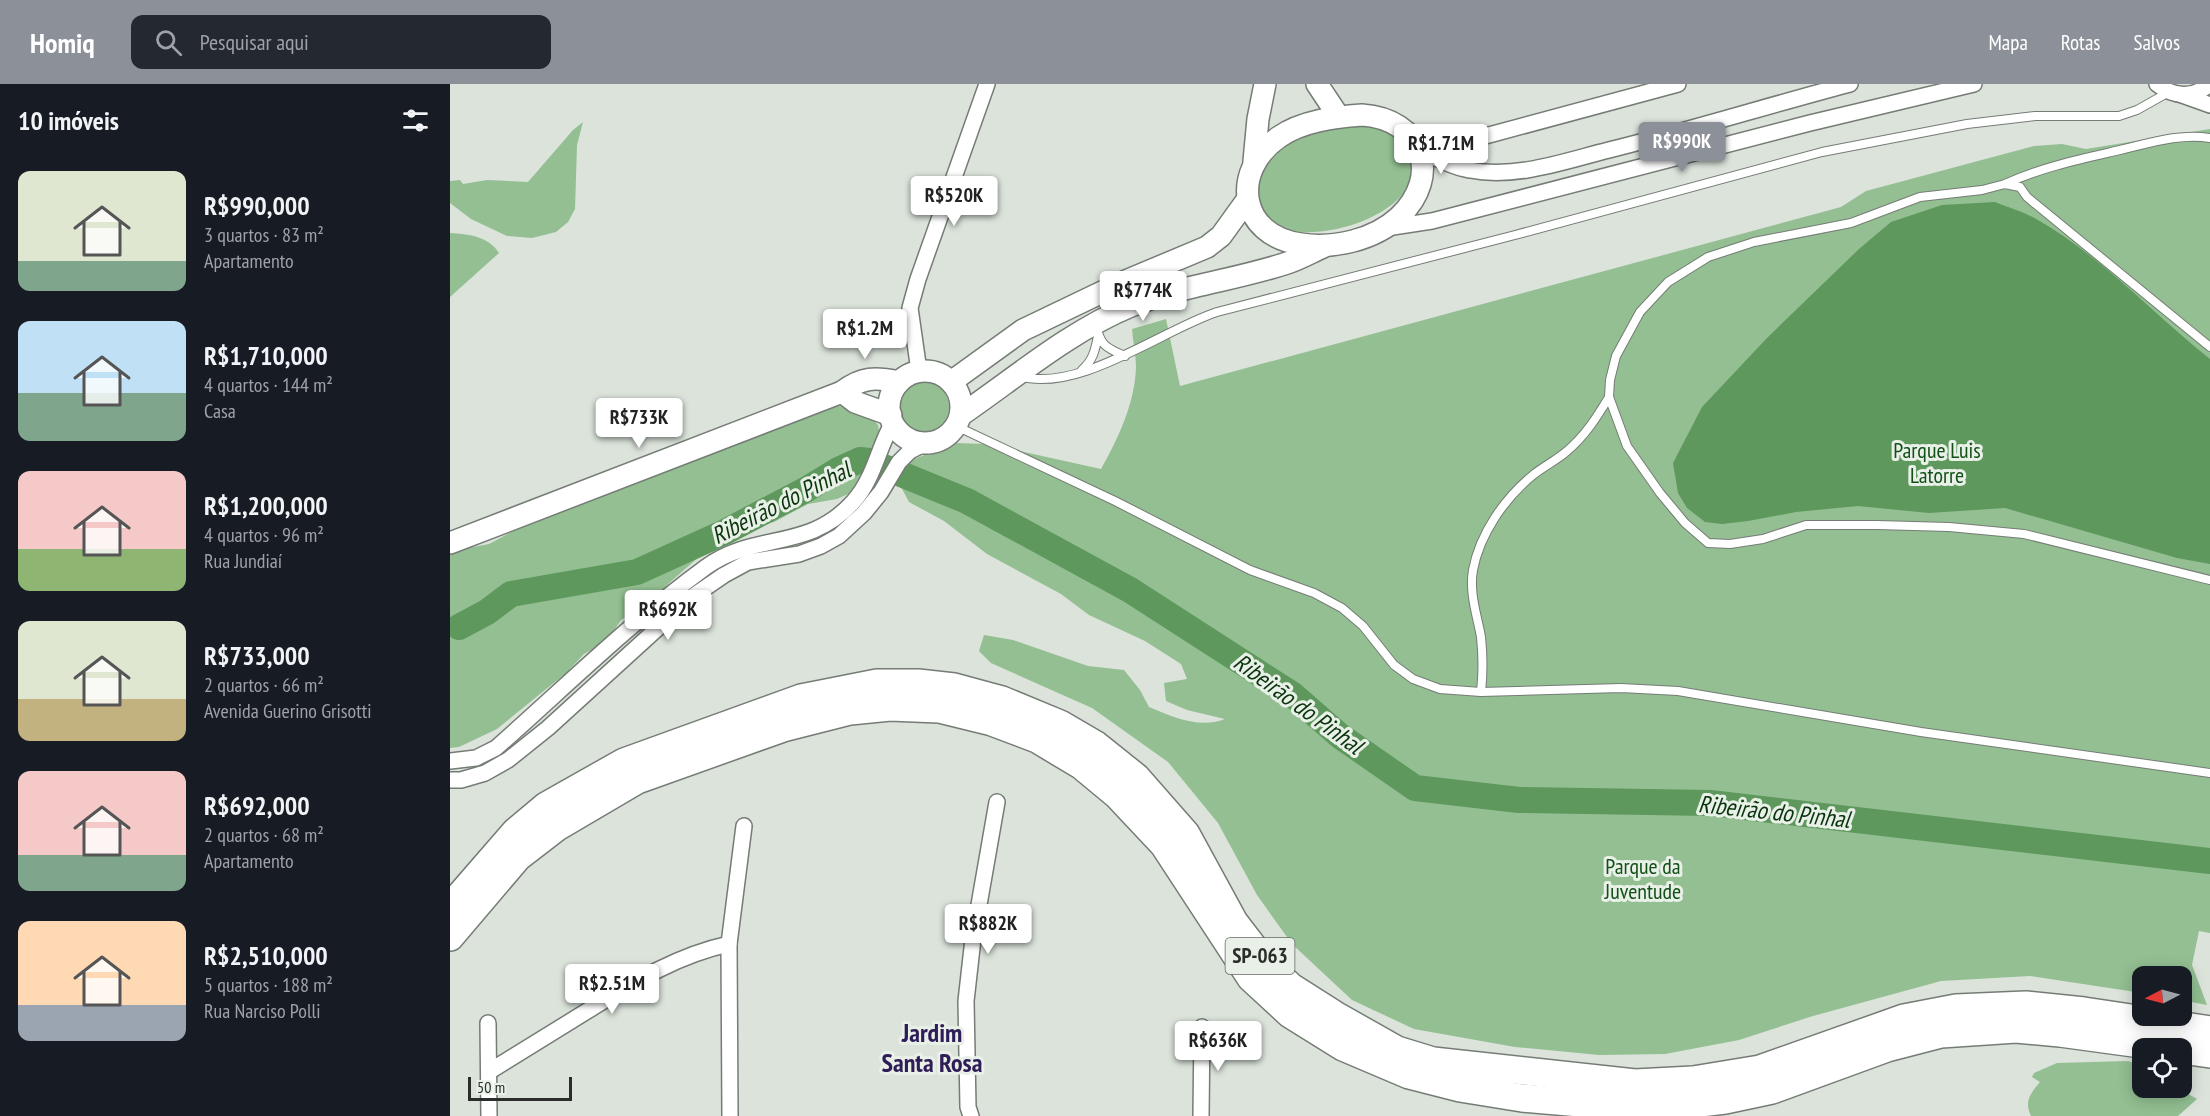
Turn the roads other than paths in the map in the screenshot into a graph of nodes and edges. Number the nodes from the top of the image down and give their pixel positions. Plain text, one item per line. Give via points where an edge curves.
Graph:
1 (987, 84) edge
2 (1265, 84) edge
3 (1317, 84) edge
4 (1678, 84) edge
5 (1847, 84) edge
6 (1974, 84) edge
7 (2209, 84) edge
8 (2164, 88) edge
9 (2210, 105) edge
10 (1339, 117) junction
11 (2210, 138) edge
12 (1416, 144) junction
13 (1254, 161) junction
14 (2005, 184) junction
15 (1247, 200) junction
16 (1383, 228) junction
17 (1328, 245) junction
18 (1097, 330) junction
19 (2210, 347) edge
20 (1125, 356) junction
21 (919, 371) junction
22 (1078, 373) junction
23 (1017, 376) junction
24 (899, 382) junction
25 (951, 382) junction
26 (842, 392) junction
27 (1609, 397) junction
28 (892, 418) junction
29 (958, 420) junction
30 (926, 443) junction
31 (450, 543) edge
32 (2210, 580) edge
33 (1481, 692) junction
34 (450, 761) edge
35 (2210, 773) edge
36 (450, 780) edge
37 (997, 802) dead end
38 (744, 826) dead end
39 (450, 907) edge
40 (450, 937) edge
41 (729, 944) junction
42 (488, 1023) dead end
43 (1202, 1027) dead end
44 (2210, 1030) edge
45 (2132, 1043) edge
46 (2192, 1052) edge
47 (2210, 1054) edge
48 (490, 1071) junction
49 (968, 1113) edge
50 (489, 1116) edge
51 (730, 1116) edge
52 (1201, 1116) edge

1 - 21 street via 910,308
2 - 13 main road
3 - 10 main road
4 - 12 street via 1452,145
5 - 12 street via 1536,169 1471,170 1449,164
6 - 16 street via 1432,221
7 - 8 street via 2195,93
8 - 9 street
8 - 20 lane via 2157,101 2119,116 2035,116 1967,124 1822,152 1217,312 1195,319
10 - 12 main road via 1379,116 1400,125
10 - 13 main road via 1290,130
11 - 14 lane via 2177,137 2055,165
12 - 16 main road via 1423,165 1413,200
13 - 15 main road
14 - 19 lane via 2020,187 2027,197
14 - 27 lane via 1920,197 1851,223 1754,242 1708,256 1668,282 1640,312 1616,356
15 - 17 main road via 1251,212 1271,235 1288,243
15 - 25 main road via 1221,236 1207,247 1023,330
16 - 17 main road via 1368,237
17 - 18 main road via 1292,262 1176,290 1129,307
18 - 20 lane via 1106,347
18 - 22 lane via 1094,355
18 - 23 main road via 1043,356
20 - 22 lane
21 - 24 main road
21 - 25 main road via 931,371
22 - 23 lane via 1044,381
23 - 29 main road
24 - 26 main road via 873,378
24 - 28 main road via 890,404
25 - 29 main road via 961,403
26 - 28 main road
26 - 31 main road
27 - 32 lane via 1627,446 1685,523 1708,543 1764,539 1806,525 1949,527 2024,534
27 - 33 lane via 1567,452 1533,475 1510,497 1482,544 1473,569 1472,589 1481,637
28 - 30 main road via 903,435
28 - 34 street via 869,479 842,513 815,531 753,544 706,567 496,748 476,758
29 - 30 main road via 948,435
29 - 33 lane via 1250,570 1314,593 1342,608 1413,679 1440,689
30 - 36 street via 898,462 864,513 839,536 799,554 748,562 724,575 692,597 508,760 485,773
33 - 35 lane via 1621,688 1678,691 1921,732
37 - 49 street via 966,1001
38 - 41 street
39 - 44 highway, SP-063 via 515,832 546,806 624,762 801,698 877,683 918,683 954,687 1002,700 1060,724 1096,745 1136,777 1186,834 1234,922 1264,961 1291,987 1397,1050 1433,1061 1635,1083 1694,1080 1760,1069 1904,1018 1956,1008 2026,1005
40 - 45 highway, SP-063 via 518,857 557,827 637,780 783,728 850,711 890,707 939,709 992,722 1036,739 1082,766 1117,795 1164,845 1251,978 1290,1014 1342,1047 1409,1075 1522,1098 1677,1106 1725,1101 1772,1090 1877,1052 1941,1034 2016,1029
41 - 48 street via 706,948 645,975
41 - 51 street
42 - 48 street
43 - 52 street
46 - 47 highway
48 - 50 street

